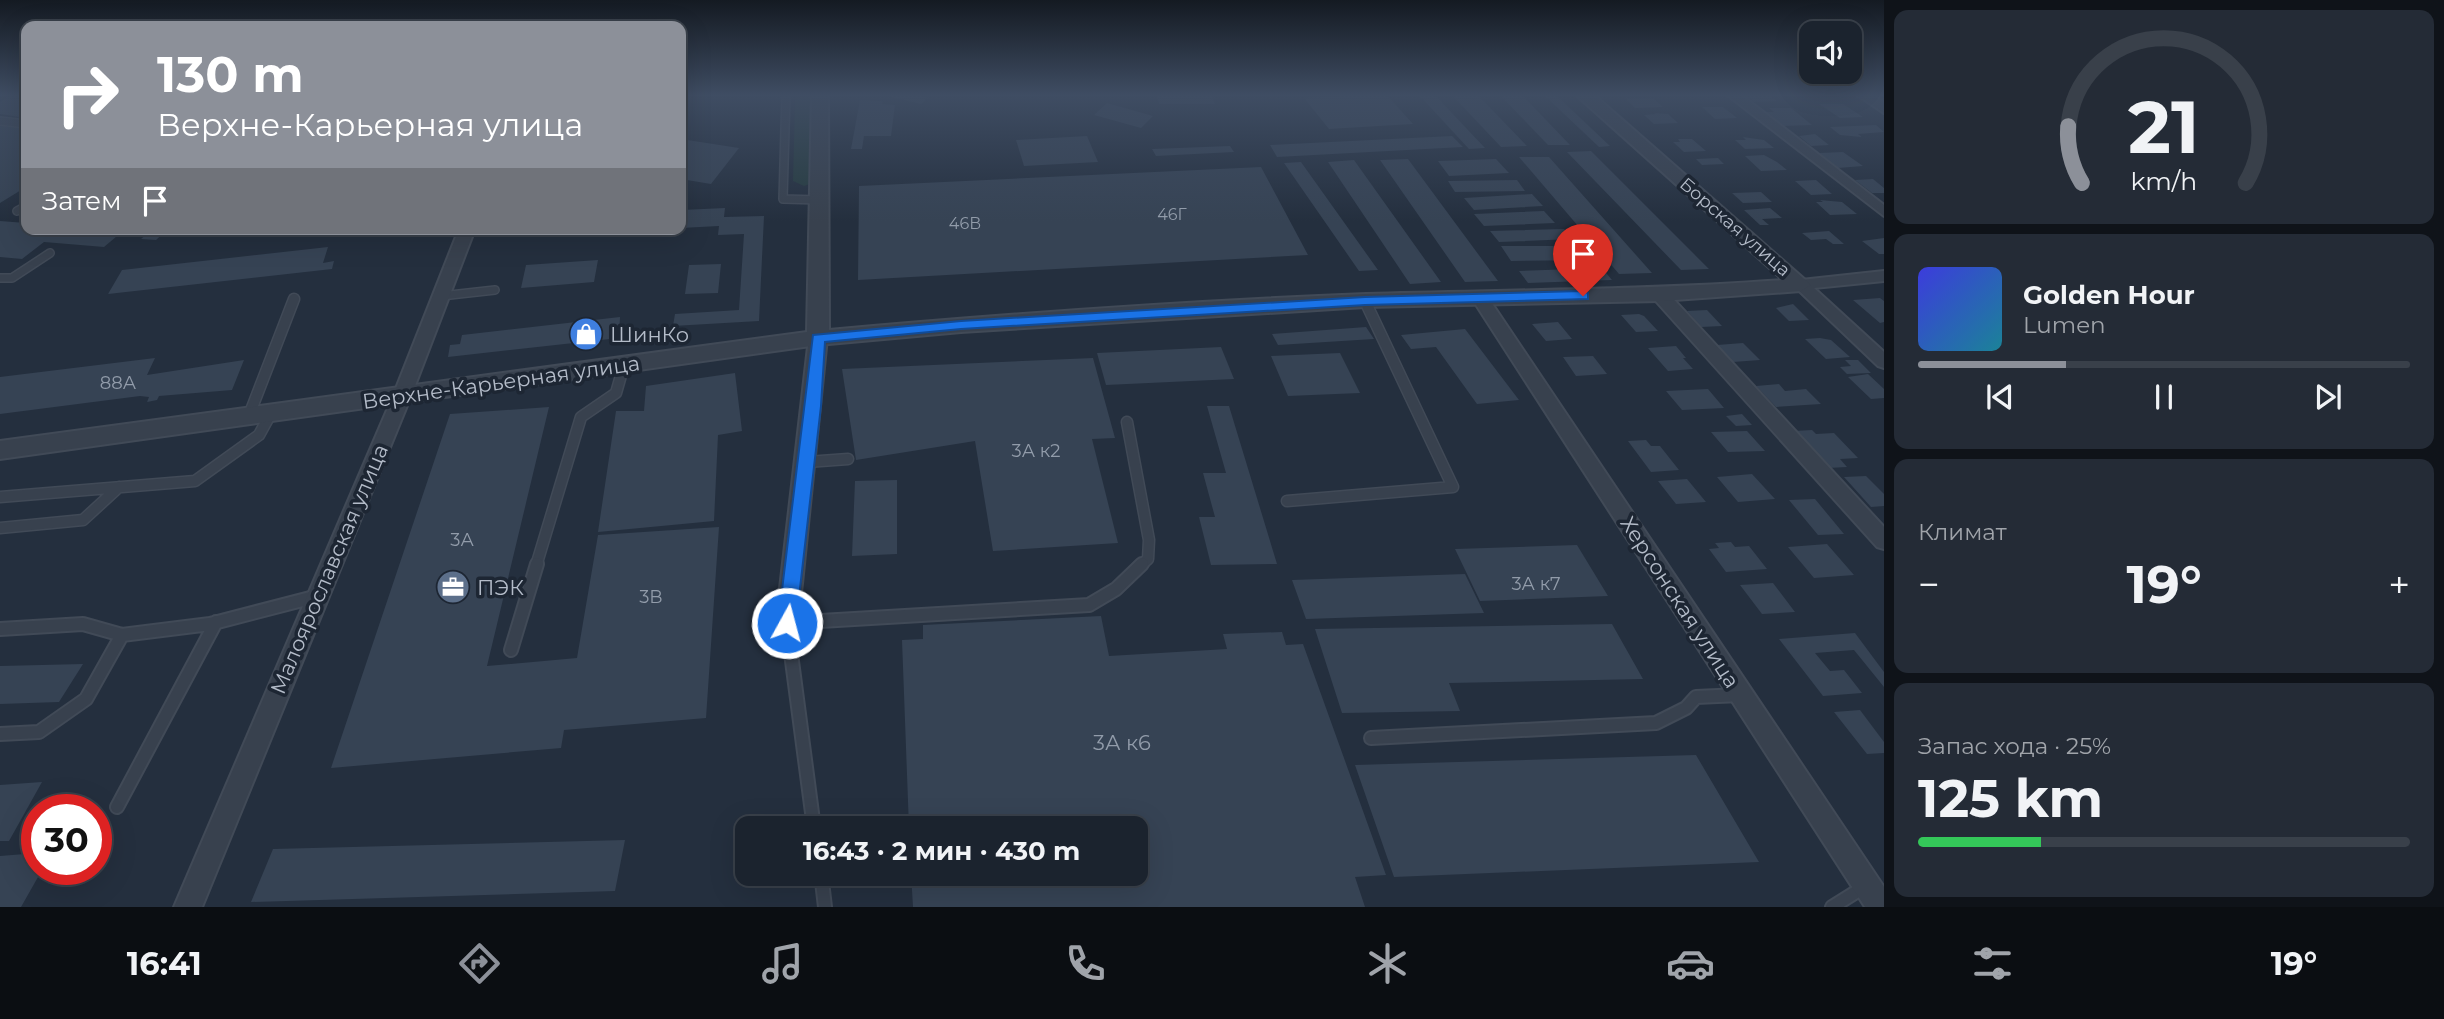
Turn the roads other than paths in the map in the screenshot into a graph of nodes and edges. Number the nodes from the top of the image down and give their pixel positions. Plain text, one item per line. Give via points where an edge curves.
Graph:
1 (785, 136) edge
2 (820, 136) edge
3 (1631, 136) edge
4 (1787, 136) edge
5 (820, 200) junction
6 (21, 209) edge
7 (18, 211) dead end
8 (1884, 212) edge
9 (465, 235) edge
10 (50, 253) dead end
11 (1880, 277) edge
12 (0, 278) edge
13 (1801, 285) junction
14 (495, 290) dead end
15 (1660, 295) junction
16 (441, 296) junction
17 (1479, 297) junction
18 (294, 298) dead end
19 (1365, 301) junction
20 (818, 338) junction
21 (1884, 362) edge
22 (624, 365) junction
23 (401, 396) junction
24 (259, 416) junction
25 (1127, 422) dead end
26 (0, 450) edge
27 (848, 459) dead end
28 (807, 462) junction
29 (120, 487) junction
30 (0, 497) edge
31 (1287, 501) dead end
32 (0, 528) edge
33 (1884, 541) edge
34 (318, 596) junction
35 (216, 622) junction
36 (787, 623) junction
37 (0, 629) edge
38 (122, 635) junction
39 (511, 650) dead end
40 (1742, 695) junction
41 (0, 734) edge
42 (1371, 738) dead end
43 (117, 807) dead end
44 (812, 816) edge
45 (823, 886) edge
46 (1867, 886) junction
47 (188, 907) edge
48 (825, 907) edge
49 (1832, 907) edge
50 (1881, 907) edge

1 - 5 lane via 783,199
2 - 5 street
3 - 13 street, Борская улица
4 - 8 street
5 - 20 street
6 - 7 lane
9 - 16 street, Малоярославская улица
10 - 12 lane via 12,278
11 - 13 street, Верхне-Карьерная улица
13 - 15 street, Верхне-Карьерная улица
13 - 21 street, Борская улица
14 - 16 lane
15 - 17 street, Верхне-Карьерная улица
15 - 33 street
16 - 23 street, Малоярославская улица
17 - 19 street, Верхне-Карьерная улица
17 - 40 street, Херсонская улица
18 - 24 lane
19 - 20 street, Верхне-Карьерная улица
19 - 31 lane via 1453,487
20 - 22 street, Верхне-Карьерная улица
20 - 28 street
22 - 23 street, Верхне-Карьерная улица
22 - 39 lane via 616,393 581,418
23 - 24 street, Верхне-Карьерная улица
23 - 34 street, Малоярославская улица
24 - 26 street, Верхне-Карьерная улица
24 - 29 lane via 259,435 195,481
25 - 36 lane via 1149,540 1148,559 1116,589 1089,605
27 - 28 lane
28 - 36 street
29 - 30 lane
29 - 32 lane via 83,520
34 - 35 lane
34 - 47 street, Малоярославская улица
35 - 38 lane
35 - 43 lane
36 - 44 lane
37 - 38 lane via 83,624
38 - 41 lane via 86,699 39,732
40 - 42 lane via 1696,697 1686,708 1656,723
40 - 46 street, Херсонская улица
45 - 48 lane
46 - 49 lane
46 - 50 street, Херсонская улица

